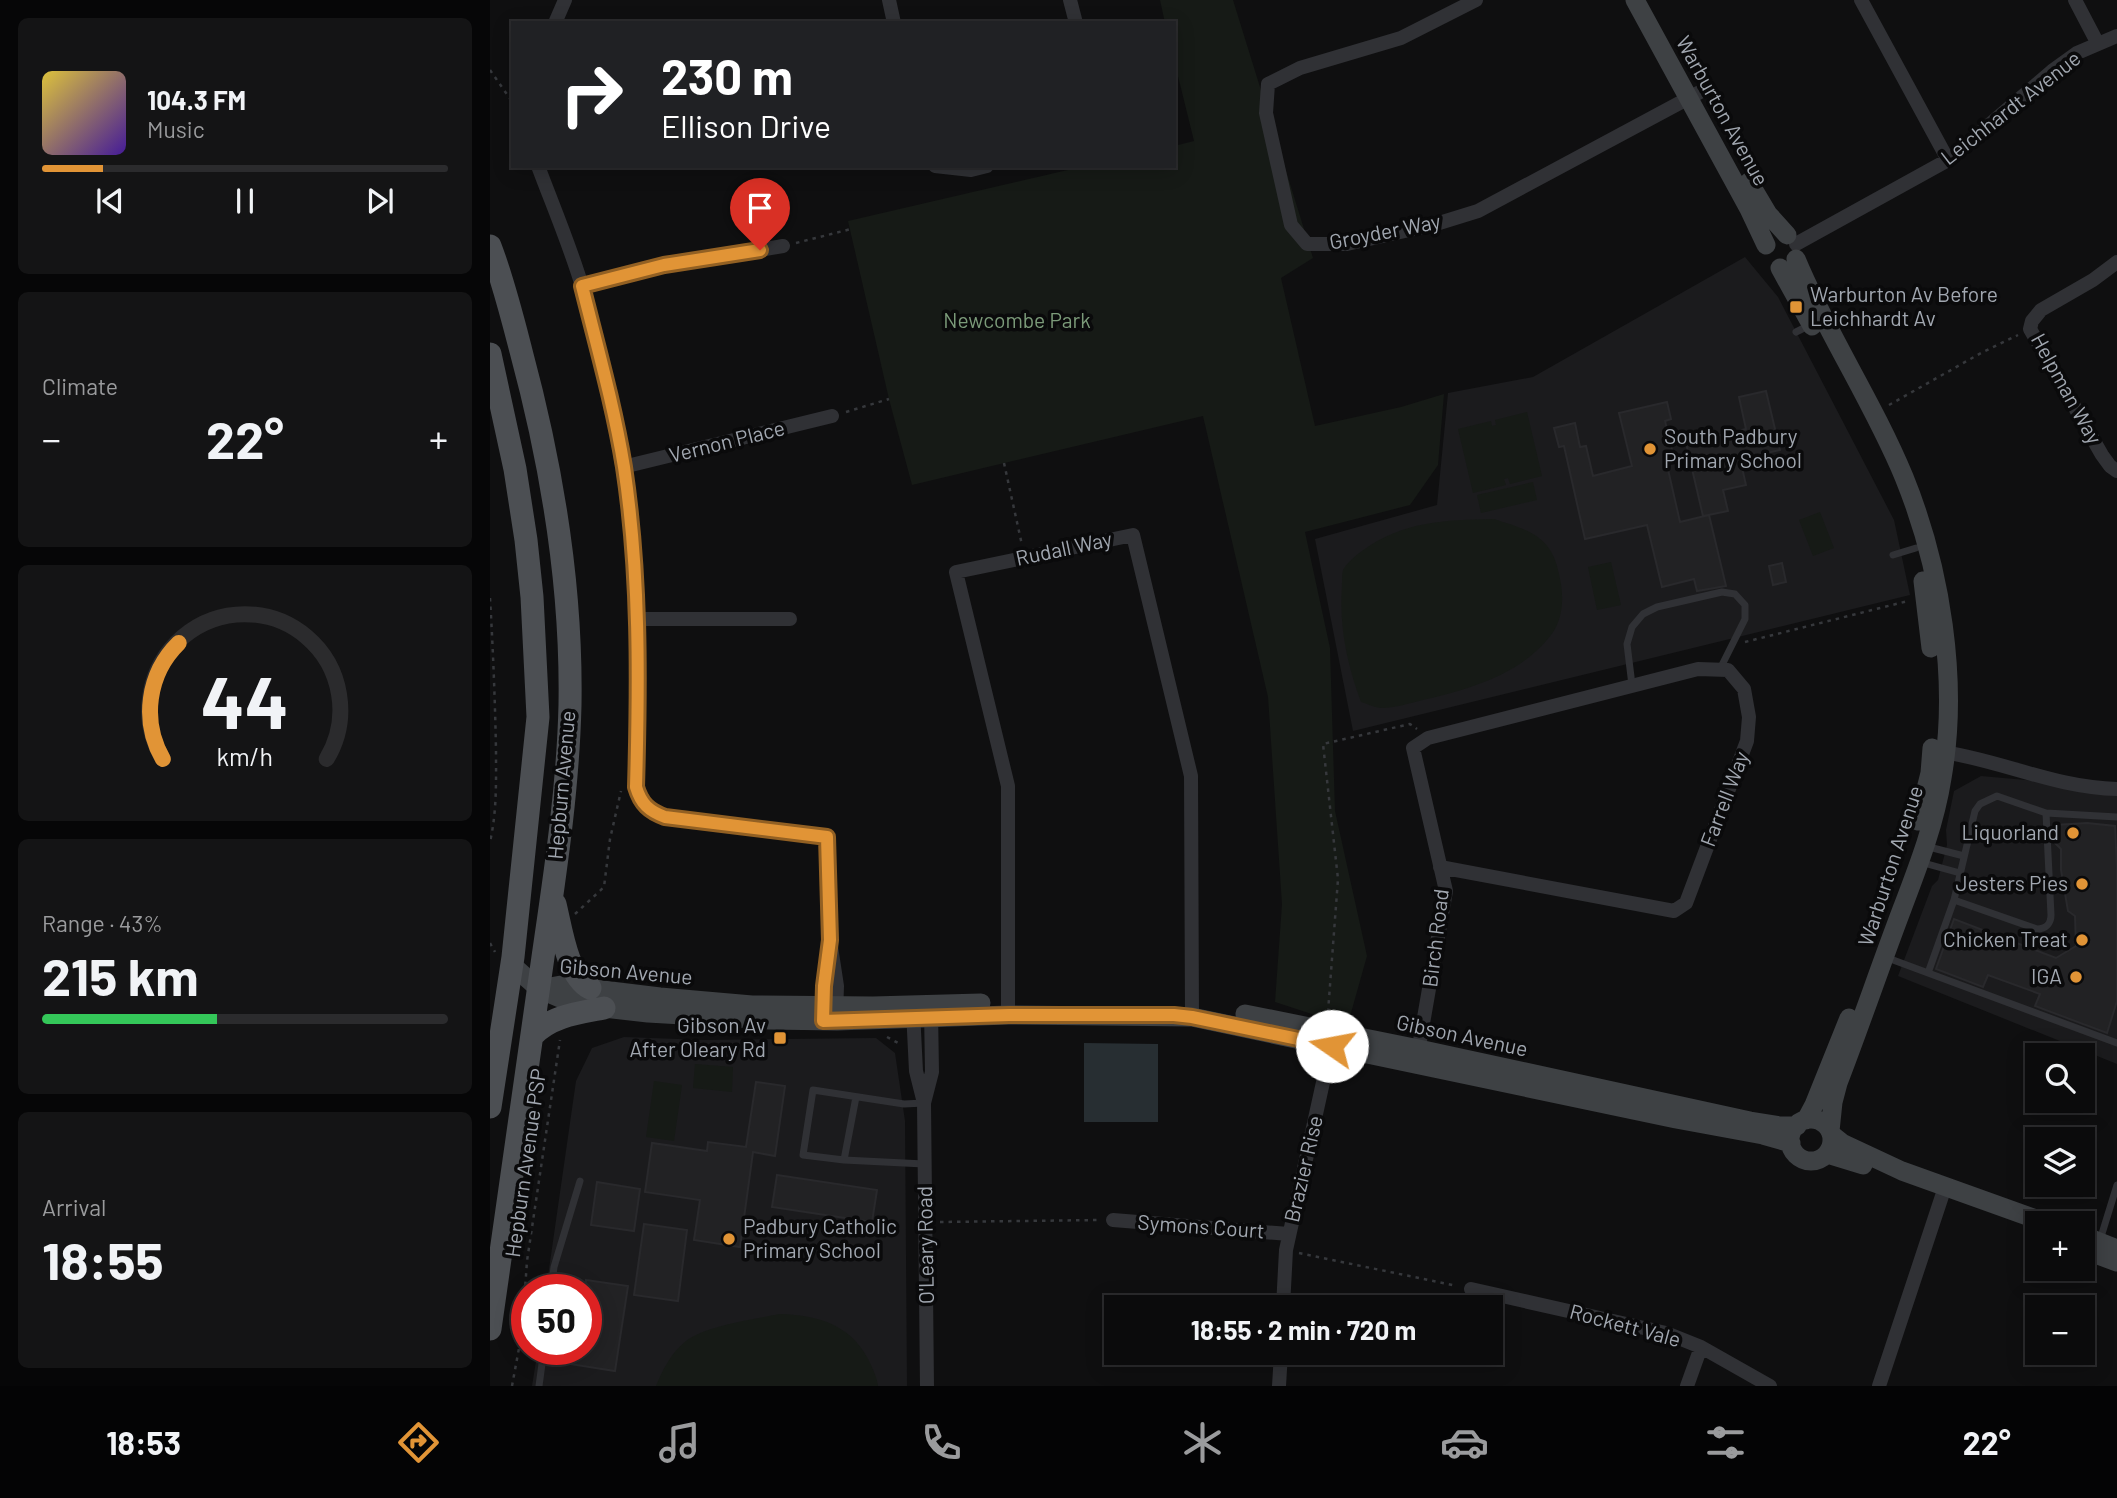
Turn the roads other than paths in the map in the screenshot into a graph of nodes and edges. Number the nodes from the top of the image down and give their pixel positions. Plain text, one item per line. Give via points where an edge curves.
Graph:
1 (565, 0) edge
2 (889, 0) edge
3 (1070, 0) edge
4 (1476, 0) edge
5 (1635, 0) edge
6 (1649, 0) edge
7 (1861, 0) edge
8 (2075, 0) edge
9 (556, 21) edge
10 (894, 21) edge
11 (1075, 21) edge
12 (2117, 36) edge
13 (2098, 44) junction
14 (1695, 96) junction
15 (1948, 160) junction
16 (539, 168) edge
17 (953, 168) edge
18 (979, 168) edge
19 (490, 246) edge
20 (783, 246) road end
21 (1790, 252) junction
22 (2117, 262) edge
23 (582, 286) junction
24 (490, 354) edge
25 (832, 416) road end
26 (624, 467) junction
27 (2117, 471) edge
28 (1916, 548) junction
29 (1893, 555) dead end
30 (637, 619) junction
31 (790, 619) dead end
32 (1720, 670) junction
33 (1632, 685) junction
34 (1939, 751) junction
35 (2117, 789) edge
36 (2046, 813) junction
37 (2117, 817) edge
38 (1922, 854) junction
39 (1964, 856) junction
40 (1440, 867) junction
41 (1960, 873) junction
42 (552, 894) junction
43 (1954, 901) junction
44 (1885, 957) junction
45 (511, 964) junction
46 (1928, 973) junction
47 (590, 988) junction
48 (539, 989) junction
49 (504, 1007) junction
50 (604, 1008) junction
51 (1008, 1009) junction
52 (1192, 1010) junction
53 (922, 1012) junction
54 (830, 1013) junction
55 (1331, 1032) junction
56 (532, 1036) junction
57 (2117, 1043) edge
58 (1417, 1057) junction
59 (856, 1097) junction
60 (924, 1103) junction
61 (490, 1107) edge
62 (1798, 1129) junction
63 (1830, 1140) junction
64 (844, 1160) junction
65 (924, 1164) junction
66 (580, 1181) dead end
67 (2117, 1185) edge
68 (1944, 1192) junction
69 (2025, 1216) edge
70 (1113, 1220) road end
71 (2025, 1227) edge
72 (1289, 1234) junction
73 (2095, 1244) edge
74 (2117, 1262) edge
75 (553, 1274) edge
76 (1471, 1289) road end
77 (1284, 1295) edge
78 (490, 1329) edge
79 (1700, 1347) junction
80 (542, 1365) edge
81 (1280, 1365) edge
82 (539, 1386) edge
83 (927, 1386) edge
84 (1279, 1386) edge
85 (1686, 1386) edge
86 (1770, 1386) edge
87 (1879, 1386) edge

1 - 9 street
2 - 10 street
3 - 11 street
4 - 14 street, Groyder Way via 1401,38 1300,68 1268,84 1266,113 1291,225 1307,244 1346,244 1478,211
5 - 14 street, Warburton Avenue
6 - 14 street, Warburton Avenue
7 - 15 street
8 - 13 street
12 - 13 street, Leichhardt Avenue
13 - 15 street, Leichhardt Avenue via 2052,71
14 - 21 street, Warburton Avenue
14 - 21 street, Warburton Avenue via 1766,246 1767,260
15 - 21 street, Leichhardt Avenue
16 - 23 street
17 - 18 street
19 - 42 main road, Hepburn Avenue via 512,312 549,465 564,584 570,705
20 - 23 street via 664,265
21 - 28 street, Warburton Avenue via 1803,328 1884,462
21 - 34 street, Warburton Avenue via 1893,453 1921,525 1942,612 1947,695
22 - 27 street, Helpman Way via 2041,310 2030,329 2102,455
23 - 26 street
24 - 45 main road, Hepburn Avenue via 526,540 538,717
25 - 26 street, Vernon Place
26 - 30 street
28 - 29 lane
28 - 34 street, Warburton Avenue via 1926,598
30 - 31 street
30 - 54 street via 636,787 642,802 665,817 827,837
32 - 33 street via 1698,668
32 - 33 lane via 1745,619 1745,605 1735,594 1722,592 1643,614 1627,644
32 - 40 street, Farrell Way via 1728,670 1744,689 1747,741 1686,903 1674,911
33 - 40 street, Birch Road via 1428,738 1413,748
34 - 35 street via 2067,783
34 - 38 street, Warburton Avenue via 1943,778
34 - 62 street, Warburton Avenue via 1910,851 1853,1009 1814,1105
36 - 37 lane
36 - 39 lane via 2001,797 1987,801 1975,811
36 - 43 lane via 2051,915 2045,927 2038,929
38 - 39 lane
38 - 41 lane
38 - 44 street, Warburton Avenue
39 - 41 lane
40 - 58 street, Birch Road via 1446,891
41 - 43 lane
42 - 47 main road via 573,970 581,984
42 - 48 main road, Hepburn Avenue
43 - 46 lane
44 - 46 lane
44 - 63 street, Warburton Avenue via 1838,1083
45 - 48 street
45 - 49 main road, Hepburn Avenue
46 - 57 lane
47 - 48 street, Gibson Avenue via 561,985
47 - 54 street, Gibson Avenue
48 - 49 main road
48 - 50 street, Gibson Avenue
48 - 56 main road, Hepburn Avenue
49 - 61 main road, Hepburn Avenue
50 - 54 street, Gibson Avenue via 693,1016
50 - 56 main road via 559,1018
51 - 52 street, Gibson Avenue
51 - 52 street, Rudall Way via 1008,786 956,572 1133,535 1191,776
51 - 53 street, Gibson Avenue
52 - 55 street, Gibson Avenue
53 - 54 street, Gibson Avenue
53 - 60 street, O'Leary Road via 932,1072
55 - 58 street, Gibson Avenue
55 - 72 street, Brazier Rise
56 - 78 main road, Hepburn Avenue
58 - 62 street, Gibson Avenue via 1676,1119 1763,1135
59 - 60 lane
59 - 64 lane
59 - 64 lane via 813,1090 803,1155
60 - 65 street, O'Leary Road
62 - 63 street via 1823,1123
62 - 63 street via 1797,1155 1802,1159 1816,1161
63 - 68 street via 1852,1160
64 - 65 lane
65 - 83 street, O'Leary Road
66 - 75 lane
67 - 73 lane
68 - 69 street
68 - 71 street
68 - 87 street
70 - 72 street, Symons Court
72 - 77 street, Brazier Rise
73 - 74 street
76 - 79 street, Rockett Vale via 1666,1333
79 - 85 street
79 - 86 street, Rockett Vale
80 - 82 lane
81 - 84 street

